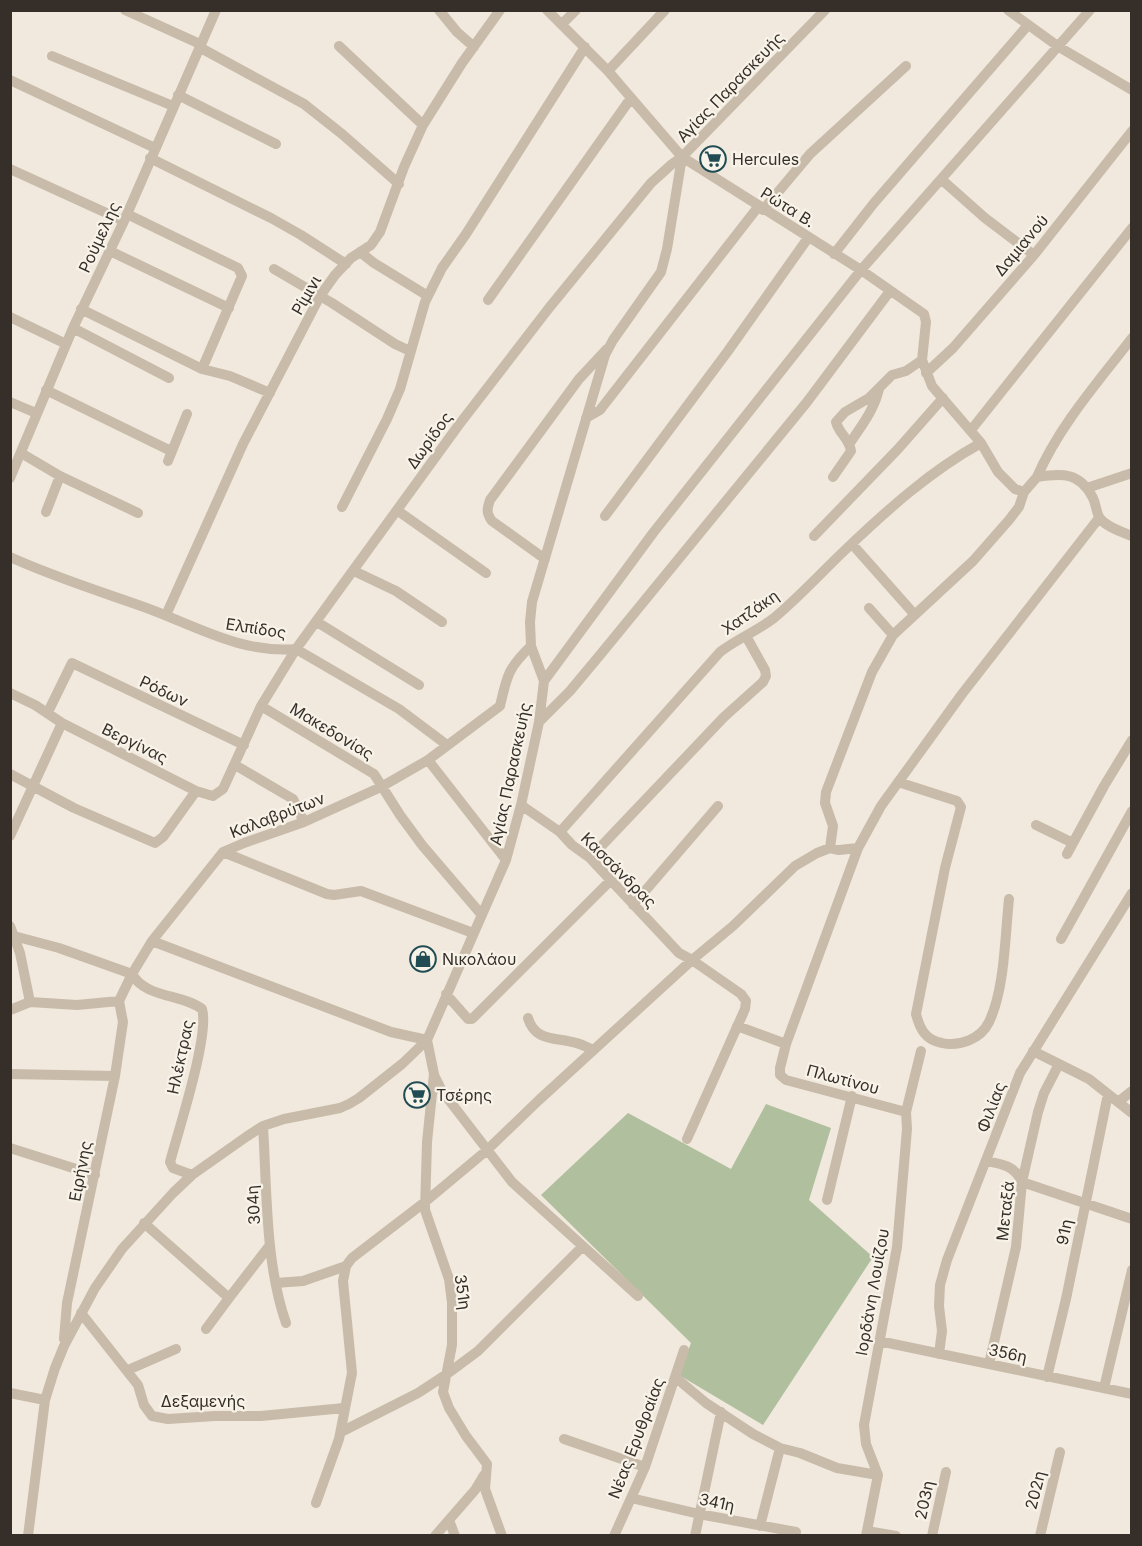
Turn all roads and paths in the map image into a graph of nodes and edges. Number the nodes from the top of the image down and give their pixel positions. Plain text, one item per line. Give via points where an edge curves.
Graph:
1 (125, 10) edge
2 (216, 10) edge
3 (439, 10) edge
4 (500, 10) edge
5 (547, 10) edge
6 (576, 10) edge
7 (665, 10) edge
8 (825, 10) edge
9 (1008, 10) edge
10 (1090, 10) edge
11 (562, 24) junction
12 (1028, 25) junction
13 (200, 46) junction
14 (339, 46) dead end
15 (474, 47) junction
16 (585, 47) junction
17 (1059, 47) junction
18 (52, 56) dead end
19 (906, 66) dead end
20 (608, 71) junction
21 (10, 80) edge
22 (1131, 90) edge
23 (178, 95) junction
24 (631, 98) junction
25 (173, 106) junction
26 (423, 125) junction
27 (1131, 131) edge
28 (276, 144) dead end
29 (153, 153) junction
30 (682, 157) junction
31 (10, 169) edge
32 (941, 179) junction
33 (399, 184) junction
34 (760, 208) junction
35 (125, 218) junction
36 (1131, 228) edge
37 (808, 238) junction
38 (110, 251) junction
39 (360, 252) junction
40 (834, 254) junction
41 (1034, 255) junction
42 (346, 264) junction
43 (274, 269) dead end
44 (861, 270) junction
45 (890, 291) junction
46 (320, 296) junction
47 (428, 296) junction
48 (488, 300) dead end
49 (229, 308) junction
50 (81, 309) junction
51 (10, 317) edge
52 (73, 328) junction
53 (1131, 338) edge
54 (66, 344) junction
55 (610, 347) junction
56 (410, 351) junction
57 (1128, 351) edge
58 (922, 360) junction
59 (202, 369) junction
60 (926, 373) junction
61 (169, 378) dead end
62 (879, 389) junction
63 (46, 390) junction
64 (270, 393) junction
65 (943, 398) junction
66 (10, 402) edge
67 (36, 412) junction
68 (187, 414) dead end
69 (586, 418) junction
70 (971, 430) junction
71 (850, 443) junction
72 (981, 443) junction
73 (21, 453) junction
74 (1131, 473) edge
75 (60, 476) junction
76 (833, 477) dead end
77 (1036, 477) junction
78 (10, 478) edge
79 (1087, 488) junction
80 (1024, 492) junction
81 (342, 507) dead end
82 (398, 510) junction
83 (46, 512) dead end
84 (138, 513) dead end
85 (605, 516) dead end
86 (1099, 518) junction
87 (814, 536) dead end
88 (1131, 536) edge
89 (852, 544) junction
90 (10, 557) edge
91 (545, 559) junction
92 (354, 571) junction
93 (486, 573) dead end
94 (869, 608) dead end
95 (166, 615) junction
96 (915, 615) junction
97 (317, 622) junction
98 (442, 622) dead end
99 (746, 636) junction
100 (893, 636) junction
101 (531, 646) junction
102 (296, 649) junction
103 (544, 681) junction
104 (419, 685) dead end
105 (10, 693) edge
106 (261, 706) junction
107 (48, 712) junction
108 (539, 722) junction
109 (62, 723) junction
110 (1131, 740) edge
111 (244, 745) junction
112 (447, 745) junction
113 (428, 760) junction
114 (235, 765) junction
115 (10, 774) edge
116 (898, 782) junction
117 (33, 787) junction
118 (381, 787) junction
119 (196, 791) junction
120 (521, 805) junction
121 (717, 806) dead end
122 (1131, 811) edge
123 (304, 822) junction
124 (1036, 825) dead end
125 (561, 832) junction
126 (10, 836) edge
127 (1073, 843) junction
128 (830, 848) junction
129 (858, 848) junction
130 (223, 852) junction
131 (1067, 854) dead end
132 (590, 858) junction
133 (506, 860) junction
134 (611, 880) junction
135 (1131, 893) edge
136 (1009, 899) dead end
137 (633, 905) junction
138 (481, 914) junction
139 (12, 931) edge
140 (473, 933) junction
141 (1061, 939) dead end
142 (152, 941) junction
143 (692, 960) junction
144 (132, 974) junction
145 (446, 994) junction
146 (119, 1001) junction
147 (30, 1002) junction
148 (10, 1010) edge
149 (528, 1018) dead end
150 (738, 1026) junction
151 (427, 1040) junction
152 (786, 1044) junction
153 (594, 1050) junction
154 (921, 1051) dead end
155 (1033, 1051) junction
156 (1059, 1064) junction
157 (10, 1074) edge
158 (434, 1074) junction
159 (115, 1076) junction
160 (1131, 1091) edge
161 (1108, 1094) junction
162 (852, 1096) junction
163 (1118, 1102) junction
164 (906, 1112) junction
165 (1131, 1113) edge
166 (263, 1126) junction
167 (687, 1139) dead end
168 (10, 1148) edge
169 (486, 1151) junction
170 (986, 1161) junction
171 (94, 1175) junction
172 (192, 1175) junction
173 (1022, 1182) junction
174 (827, 1200) dead end
175 (425, 1202) junction
176 (1086, 1203) junction
177 (1131, 1219) edge
178 (144, 1223) junction
179 (270, 1245) junction
180 (582, 1247) junction
181 (346, 1266) junction
182 (1131, 1270) edge
183 (276, 1283) junction
184 (638, 1296) dead end
185 (229, 1298) junction
186 (81, 1313) junction
187 (286, 1323) dead end
188 (206, 1329) dead end
189 (879, 1341) junction
190 (64, 1346) junction
191 (176, 1349) dead end
192 (684, 1350) dead end
193 (939, 1354) junction
194 (989, 1364) junction
195 (128, 1370) junction
196 (447, 1374) junction
197 (675, 1377) junction
198 (1047, 1377) junction
199 (1104, 1388) junction
200 (10, 1393) edge
201 (1131, 1394) edge
202 (45, 1400) junction
203 (344, 1408) junction
204 (722, 1412) junction
205 (341, 1432) junction
206 (564, 1438) dead end
207 (780, 1448) junction
208 (1060, 1452) dead end
209 (645, 1467) junction
210 (946, 1472) dead end
211 (485, 1473) junction
212 (878, 1475) junction
213 (631, 1498) junction
214 (316, 1503) dead end
215 (699, 1514) junction
216 (449, 1520) junction
217 (760, 1526) junction
218 (29, 1531) edge
219 (796, 1532) dead end
220 (866, 1533) edge
221 (39, 1536) edge
222 (435, 1536) edge
223 (455, 1536) edge
224 (502, 1536) edge
225 (614, 1536) edge
226 (695, 1536) edge
227 (896, 1536) edge
228 (932, 1536) edge
229 (1040, 1536) edge

1 - 13 street
2 - 13 street, Ρούμελης
3 - 15 street
4 - 15 street, Ρίμινι
5 - 11 street, Ρώτα Β.
6 - 11 street
7 - 20 street
8 - 30 street, Αγίας Παρασκευής
9 - 12 street
10 - 17 street
11 - 16 street, Ρώτα Β.
12 - 17 street
12 - 40 street
13 - 23 street, Ρούμελης
13 - 33 street via 304,104
14 - 26 street
15 - 26 street, Ρίμινι
16 - 20 street, Ρώτα Β.
16 - 47 street via 442,267
17 - 22 street
17 - 32 street
18 - 25 street
19 - 34 street via 810,154
20 - 24 street, Ρώτα Β.
21 - 29 street
23 - 25 street, Ρούμελης
23 - 28 street
24 - 30 street, Ρώτα Β.
24 - 48 street
25 - 29 street, Ρούμελης
26 - 33 street, Ρίμινι
27 - 41 street, Δαμιανού
29 - 35 street, Ρούμελης
29 - 42 street
30 - 34 street, Ρώτα Β.
30 - 55 street, Αγίας Παρασκευής via 661,272
30 - 82 street, Δωρίδος via 651,183 549,308
31 - 35 street
32 - 41 street
32 - 44 street
33 - 39 street, Ρίμινι via 380,232
34 - 37 street, Ρώτα Β.
34 - 69 street via 600,410
35 - 38 street, Ρούμελης
35 - 49 street via 238,268 242,276
36 - 70 street
37 - 40 street, Ρώτα Β.
37 - 85 street
38 - 49 street
38 - 50 street, Ρούμελης
39 - 42 street, Ρίμινι
39 - 47 street
40 - 44 street, Ρώτα Β.
41 - 60 street, Δαμιανού via 954,348
42 - 46 street, Ρίμινι
43 - 46 street
44 - 45 street, Ρώτα Β.
44 - 103 street via 653,533
45 - 58 street, Ρώτα Β. via 924,314
45 - 108 street via 807,402 600,655
46 - 56 street
46 - 64 street, Ρίμινι
47 - 56 street
49 - 59 street
50 - 52 street, Ρούμελης
50 - 59 street
51 - 54 street
52 - 54 street, Ρούμελης
52 - 61 street
53 - 57 street
54 - 63 street, Ρούμελης
55 - 69 street, Αγίας Παρασκευής
55 - 91 street via 579,379 487,509 492,521
56 - 81 street via 387,419
57 - 77 street via 1063,430
58 - 60 street
58 - 62 street via 892,375
59 - 64 street
60 - 65 street
62 - 71 street via 868,417
62 - 71 street via 836,422
63 - 67 street, Ρούμελης
63 - 68 street via 169,456
64 - 95 street, Ρίμινι
65 - 70 street
65 - 87 street
66 - 67 street
67 - 73 street, Ρούμελης
69 - 91 street, Αγίας Παρασκευής
70 - 72 street
71 - 76 street via 848,458
72 - 80 street via 998,472 1015,489
72 - 89 street, Χατζάκη via 941,467
73 - 75 street
73 - 78 street, Ρούμελης
74 - 79 street
75 - 83 street
75 - 84 street
77 - 79 street via 1069,475
77 - 80 street
79 - 86 street
80 - 96 street via 1019,507 973,561
82 - 92 street, Δωρίδος
82 - 93 street
86 - 88 street
86 - 116 street
89 - 96 street
89 - 99 street, Χατζάκη via 774,617
90 - 95 street, Ελπίδος via 49,575
91 - 101 street, Αγίας Παρασκευής via 532,602
92 - 97 street, Δωρίδος
92 - 98 street via 396,591
94 - 100 street
95 - 102 street, Ελπίδος via 222,640
96 - 100 street
97 - 102 street, Δωρίδος
97 - 104 street
99 - 125 street, Χατζάκη via 720,652
99 - 132 street via 765,670 763,682 724,717
100 - 128 street via 872,672 826,792 825,803 833,826
101 - 103 street, Αγίας Παρασκευής
101 - 112 street, Καλαβρύτων via 506,678 500,706
102 - 106 street, Δωρίδος
102 - 112 street, Ελπίδος via 399,709
103 - 108 street, Αγίας Παρασκευής
105 - 107 street, Βεργίνας
106 - 111 street, Δωρίδος
106 - 118 street, Μακεδονίας via 374,774
107 - 109 street, Βεργίνας
107 - 111 street, Ρόδων via 72,663
108 - 120 street, Αγίας Παρασκευής
109 - 117 street
109 - 119 street, Βεργίνας
110 - 127 street
111 - 114 street, Δωρίδος
112 - 113 street, Καλαβρύτων
113 - 118 street, Καλαβρύτων
113 - 133 street
114 - 119 street via 217,795
114 - 123 street via 289,796 296,802
115 - 117 street
116 - 129 street
116 - 136 street via 957,801 961,807 916,1014 924,1034 935,1042 951,1045 970,1040 989,1023 997,998
117 - 119 street via 155,843
117 - 126 street
118 - 123 street, Καλαβρύτων
118 - 138 street, Μακεδονίας via 422,845
120 - 125 street, Κασσάνδρας
120 - 133 street, Αγίας Παρασκευής
121 - 137 street
122 - 141 street
123 - 130 street, Καλαβρύτων
124 - 127 street
125 - 132 street, Κασσάνδρας
127 - 131 street
128 - 129 street
128 - 143 street via 795,866
129 - 152 street
130 - 140 street via 327,894 361,891
130 - 142 street, Καλαβρύτων
132 - 134 street, Κασσάνδρας
133 - 138 street, Αγίας Παρασκευής
134 - 137 street, Κασσάνδρας
134 - 145 street via 472,1019
135 - 155 street, Φιλίας
137 - 143 street, Κασσάνδρας via 679,953
138 - 140 street, Αγίας Παρασκευής
139 - 144 street
139 - 147 street
140 - 145 street, Αγίας Παρασκευής
142 - 144 street, Καλαβρύτων
142 - 151 street via 391,1032
143 - 150 street, Κασσάνδρας via 746,1001
143 - 153 street
144 - 146 street, Καλαβρύτων
144 - 172 street, Ηλέκτρας via 139,983 202,1009 199,1056 170,1162 174,1168
145 - 151 street, Αγίας Παρασκευής
146 - 147 street via 77,1005
146 - 159 street, Ειρήνης via 123,1022
147 - 148 street
149 - 153 street via 535,1033
150 - 152 street
150 - 167 street
151 - 158 street, 351η
151 - 166 street, Αγίας Παρασκευής via 349,1104
152 - 162 street, Πλωτίνου via 780,1068 780,1075 786,1080
153 - 169 street
154 - 164 street, Ιορδάνη Λουίζου
155 - 156 street
155 - 170 street, Φιλίας via 1020,1073
156 - 161 street
156 - 173 street, Μεταξά via 1044,1092
157 - 159 street
158 - 169 street
158 - 175 street, 351η
159 - 171 street, Ειρήνης
160 - 163 street
161 - 163 street
161 - 176 street, 91η
162 - 164 street, Πλωτίνου
162 - 174 street
163 - 165 street
164 - 189 street, Ιορδάνη Λουίζου via 897,1247
166 - 172 street, Αγίας Παρασκευής
166 - 179 street, 304η
168 - 171 street
169 - 175 street
169 - 180 street via 512,1182
170 - 173 street via 1010,1167
170 - 193 street, Φιλίας via 940,1285
171 - 190 street, Ειρήνης via 67,1303
172 - 178 street, Αγίας Παρασκευής
173 - 176 street
173 - 194 street, Μεταξά via 1016,1247
175 - 181 street via 362,1249
175 - 196 street, 351η via 449,1279 452,1345
176 - 177 street
176 - 198 street, 91η
178 - 185 street
178 - 186 street, Αγίας Παρασκευής via 102,1276
179 - 183 street, 304η
179 - 185 street
180 - 184 street
180 - 196 street via 490,1340
181 - 183 street via 303,1281
181 - 203 street via 346,1323 353,1368
182 - 199 street
183 - 187 street, 304η
185 - 188 street
186 - 190 street, Αγίας Παρασκευής
186 - 195 street, Δεξαμενής
189 - 193 street, 356η
189 - 212 street, Ιορδάνη Λουίζου via 864,1425 866,1444
190 - 202 street, Αγίας Παρασκευής
191 - 195 street
192 - 197 street, Νέας Ερυθραίας
193 - 194 street, 356η
194 - 198 street, 356η
195 - 203 street, Δεξαμενής via 138,1384 144,1406 160,1419 267,1416
196 - 205 street
196 - 211 street, 351η via 443,1392 449,1408 485,1460
197 - 204 street
197 - 209 street, Νέας Ερυθραίας
198 - 199 street, 356η
199 - 201 street, 356η
200 - 202 street
202 - 218 street, Αγίας Παρασκευής
203 - 205 street
204 - 207 street
204 - 215 street
205 - 214 street
206 - 209 street
207 - 212 street via 837,1468
207 - 217 street
208 - 229 street, 202η
209 - 213 street, Νέας Ερυθραίας
210 - 228 street, 203η
211 - 216 street
211 - 224 street, 351η via 485,1490
212 - 220 street
213 - 215 street, 341η
213 - 225 street, Νέας Ερυθραίας
215 - 217 street, 341η
215 - 226 street
216 - 222 street
216 - 223 street
217 - 219 street, 341η
218 - 221 street
220 - 227 street

